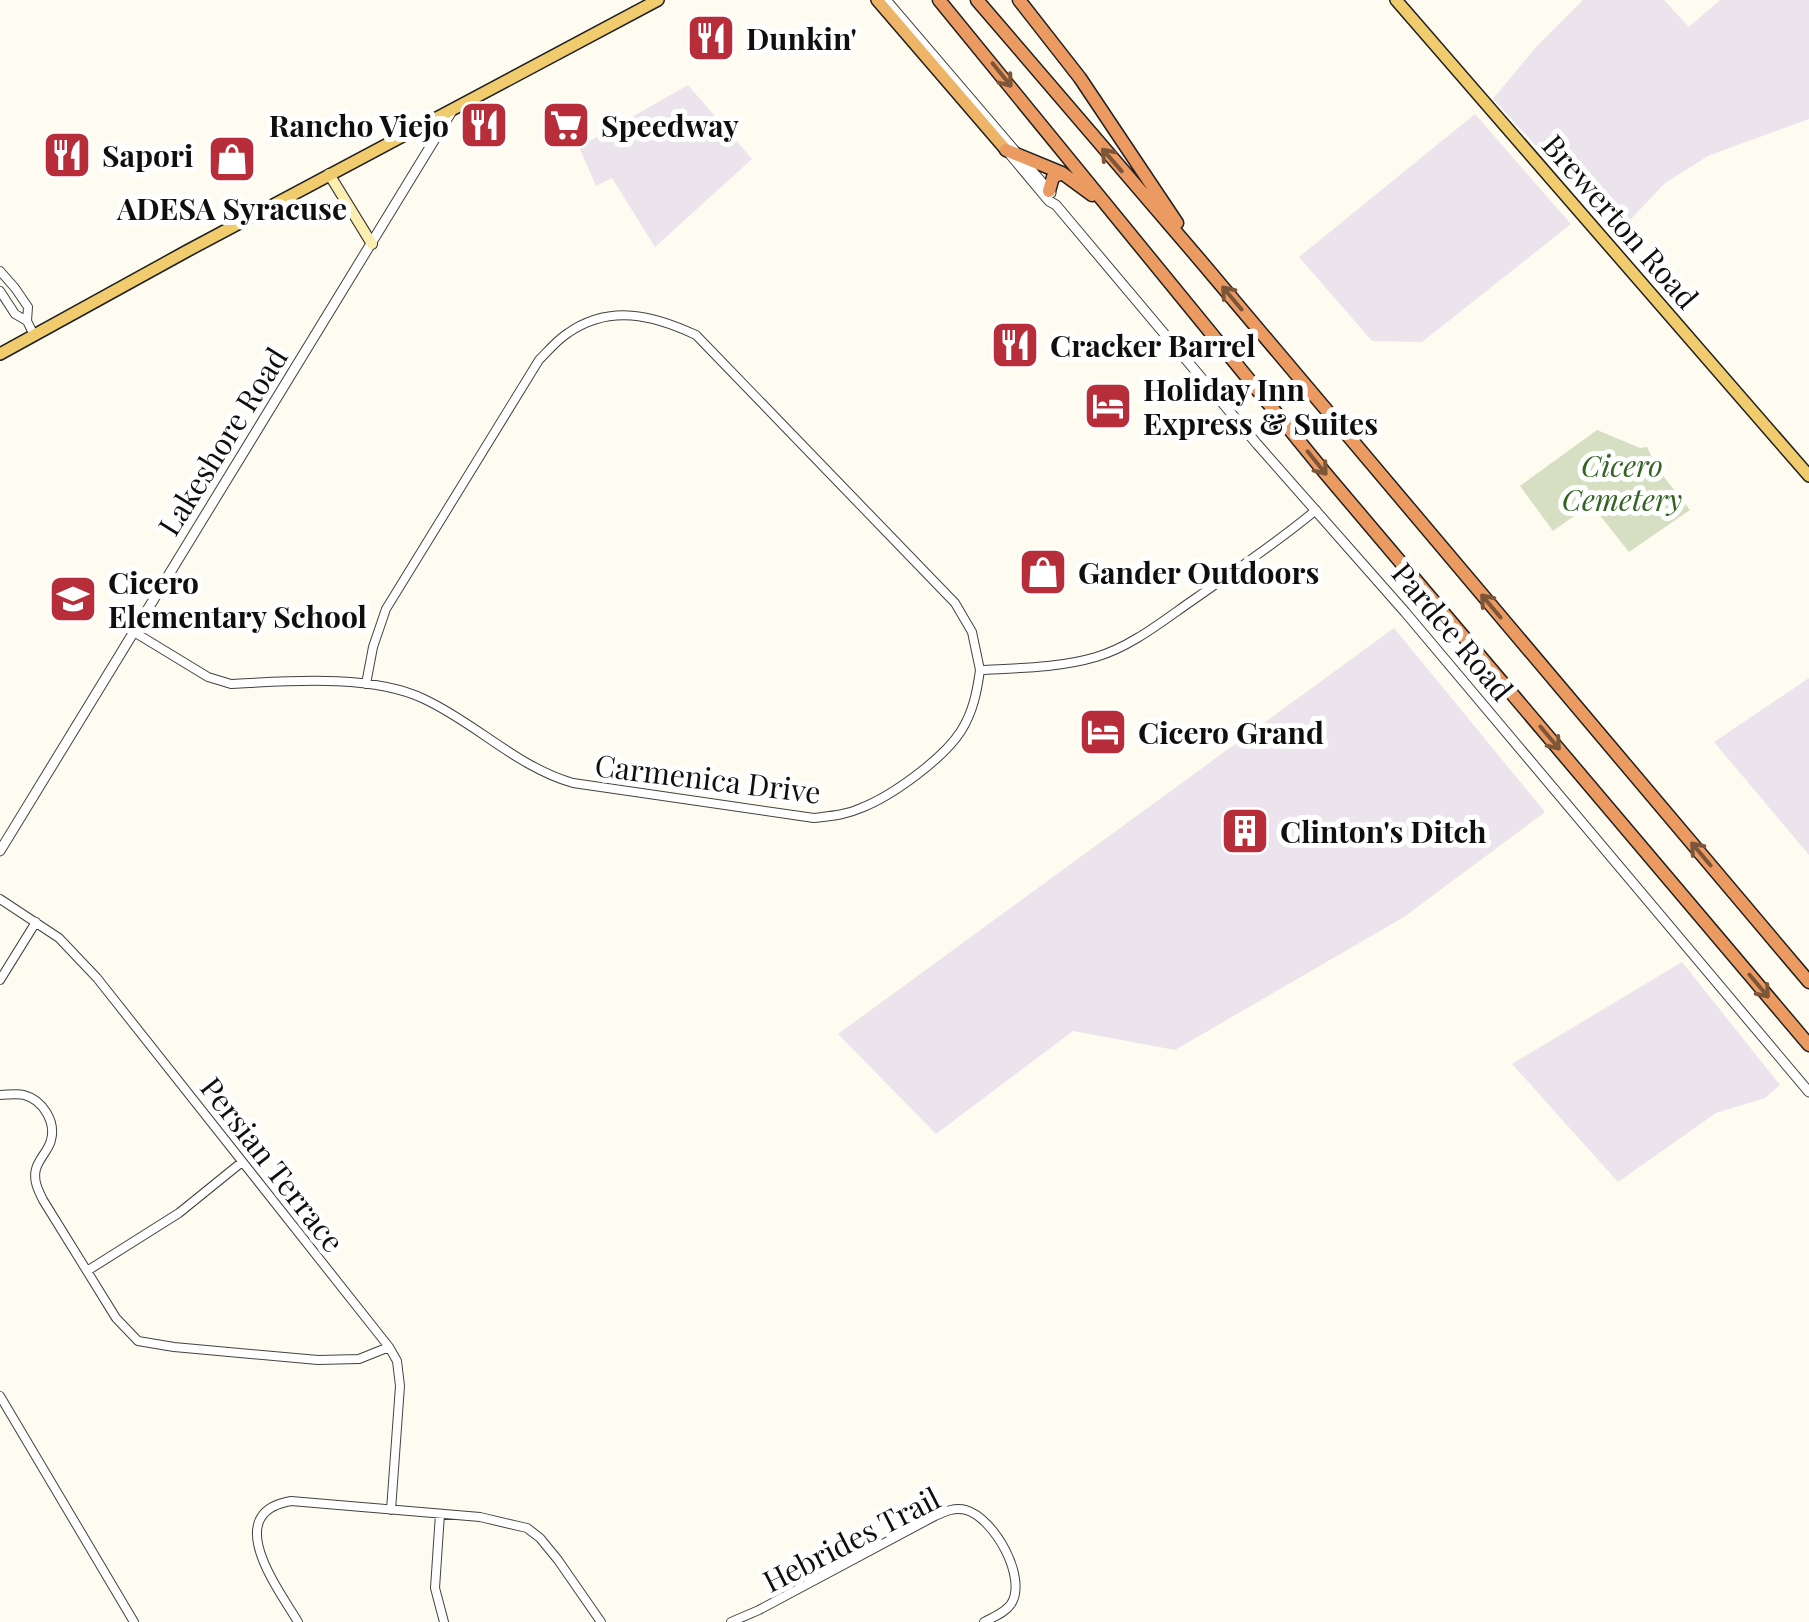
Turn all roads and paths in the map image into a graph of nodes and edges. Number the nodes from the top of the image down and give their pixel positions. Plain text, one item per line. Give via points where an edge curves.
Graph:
1 (658, 0) edge
2 (876, 0) edge
3 (886, 0) edge
4 (940, 0) edge
5 (977, 0) edge
6 (1019, 0) edge
7 (1396, 0) edge
8 (454, 108) junction
9 (1006, 150) junction
10 (1020, 157) junction
11 (1062, 173) junction
12 (330, 174) junction
13 (1049, 191) junction
14 (1056, 205) junction
15 (1124, 226) junction
16 (372, 244) junction
17 (1200, 260) junction
18 (0, 271) edge
19 (0, 290) edge
20 (27, 321) junction
21 (34, 335) junction
22 (0, 354) edge
23 (1809, 476) edge
24 (1316, 510) junction
25 (134, 632) junction
26 (980, 670) junction
27 (366, 684) junction
28 (0, 852) edge
29 (0, 899) edge
30 (36, 922) junction
31 (0, 980) edge
32 (1809, 982) edge
33 (1809, 1045) edge
34 (1809, 1092) edge
35 (0, 1096) edge
36 (242, 1162) junction
37 (87, 1271) junction
38 (388, 1347) junction
39 (0, 1396) edge
40 (390, 1510) junction
41 (440, 1514) junction
42 (759, 1610) junction
43 (764, 1619) dead end
44 (134, 1622) edge
45 (298, 1622) edge
46 (444, 1622) edge
47 (601, 1622) edge
48 (731, 1622) edge
49 (984, 1622) edge

1 - 8 main road
2 - 9 highway, Pardee Road
3 - 10 street, Pardee Road
4 -> 15 highway
17 -> 5 highway
6 - 17 highway via 1080,78
7 - 23 main road, Brewerton Road
8 - 12 main road
8 - 16 street, Lakeshore Road
9 - 10 highway
9 - 14 street, Pardee Road
10 - 11 highway
10 - 13 street, Pardee Road
11 - 13 highway
11 - 15 highway
12 - 16 main road
12 - 21 main road
13 - 14 street, Pardee Road
14 - 24 street, Pardee Road
15 -> 33 highway
16 - 25 street, Lakeshore Road
32 -> 17 highway
18 - 20 street via 28,307
19 - 20 street
20 - 21 street
21 - 22 main road
24 - 26 street via 1129,642 1052,666
24 - 34 street, Pardee Road
25 - 27 street, Carmenica Drive via 219,682
25 - 28 street, Lakeshore Road
26 - 27 street, Carmenica Drive via 963,728 936,760 860,809 814,818 562,780 423,698
26 - 27 street via 972,632 955,603 696,335 641,315 593,320 539,360 386,609
29 - 30 street, Persian Terrace
30 - 31 street
30 - 36 street, Persian Terrace via 97,978
35 - 37 street via 27,1096 52,1124 36,1184
36 - 37 street via 179,1213
36 - 38 street, Persian Terrace
37 - 38 street via 116,1318 144,1343 318,1360 360,1359
38 - 40 street, Persian Terrace via 400,1386
39 - 44 street
40 - 41 street
40 - 45 street via 291,1501 261,1518 261,1557
41 - 46 street via 434,1588
41 - 47 street via 528,1528
42 - 43 street
42 - 48 street, Hebrides Trail
42 - 49 street, Hebrides Trail via 945,1511 964,1509 990,1526 1016,1580 1009,1607

